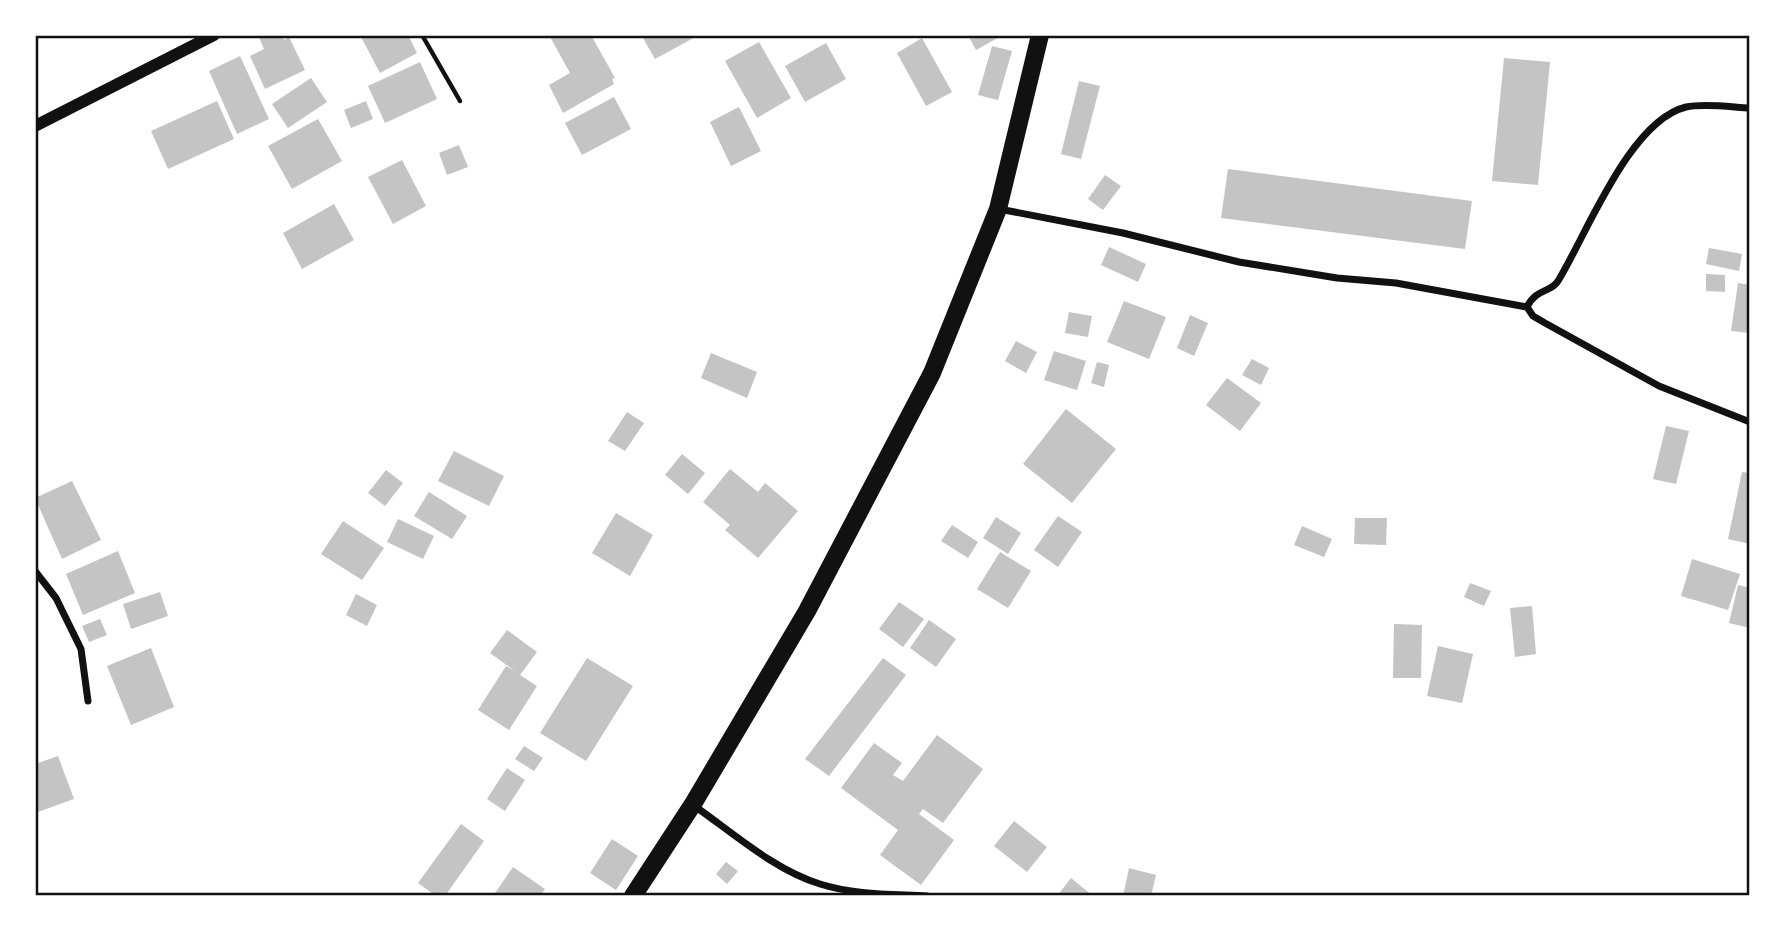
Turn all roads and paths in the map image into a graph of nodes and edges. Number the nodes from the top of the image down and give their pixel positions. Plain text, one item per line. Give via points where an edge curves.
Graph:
1 (214, 35) edge
2 (422, 35) edge
3 (1040, 35) edge
4 (460, 101) dead end
5 (1750, 108) edge
6 (35, 126) edge
7 (998, 209) junction
8 (1527, 307) junction
9 (1750, 422) edge
10 (35, 571) edge
11 (88, 701) dead end
12 (692, 804) junction
13 (633, 896) edge
14 (927, 896) edge

1 - 6 street
2 - 4 path
3 - 7 main road
5 - 8 street via 1687,107 1646,135 1604,192 1558,282 1532,296
7 - 8 street via 1239,262
7 - 12 main road via 932,373 807,611
8 - 9 street via 1533,316 1659,386
10 - 11 street via 56,598 81,649
12 - 13 main road
12 - 14 street via 783,866 818,883 866,893

